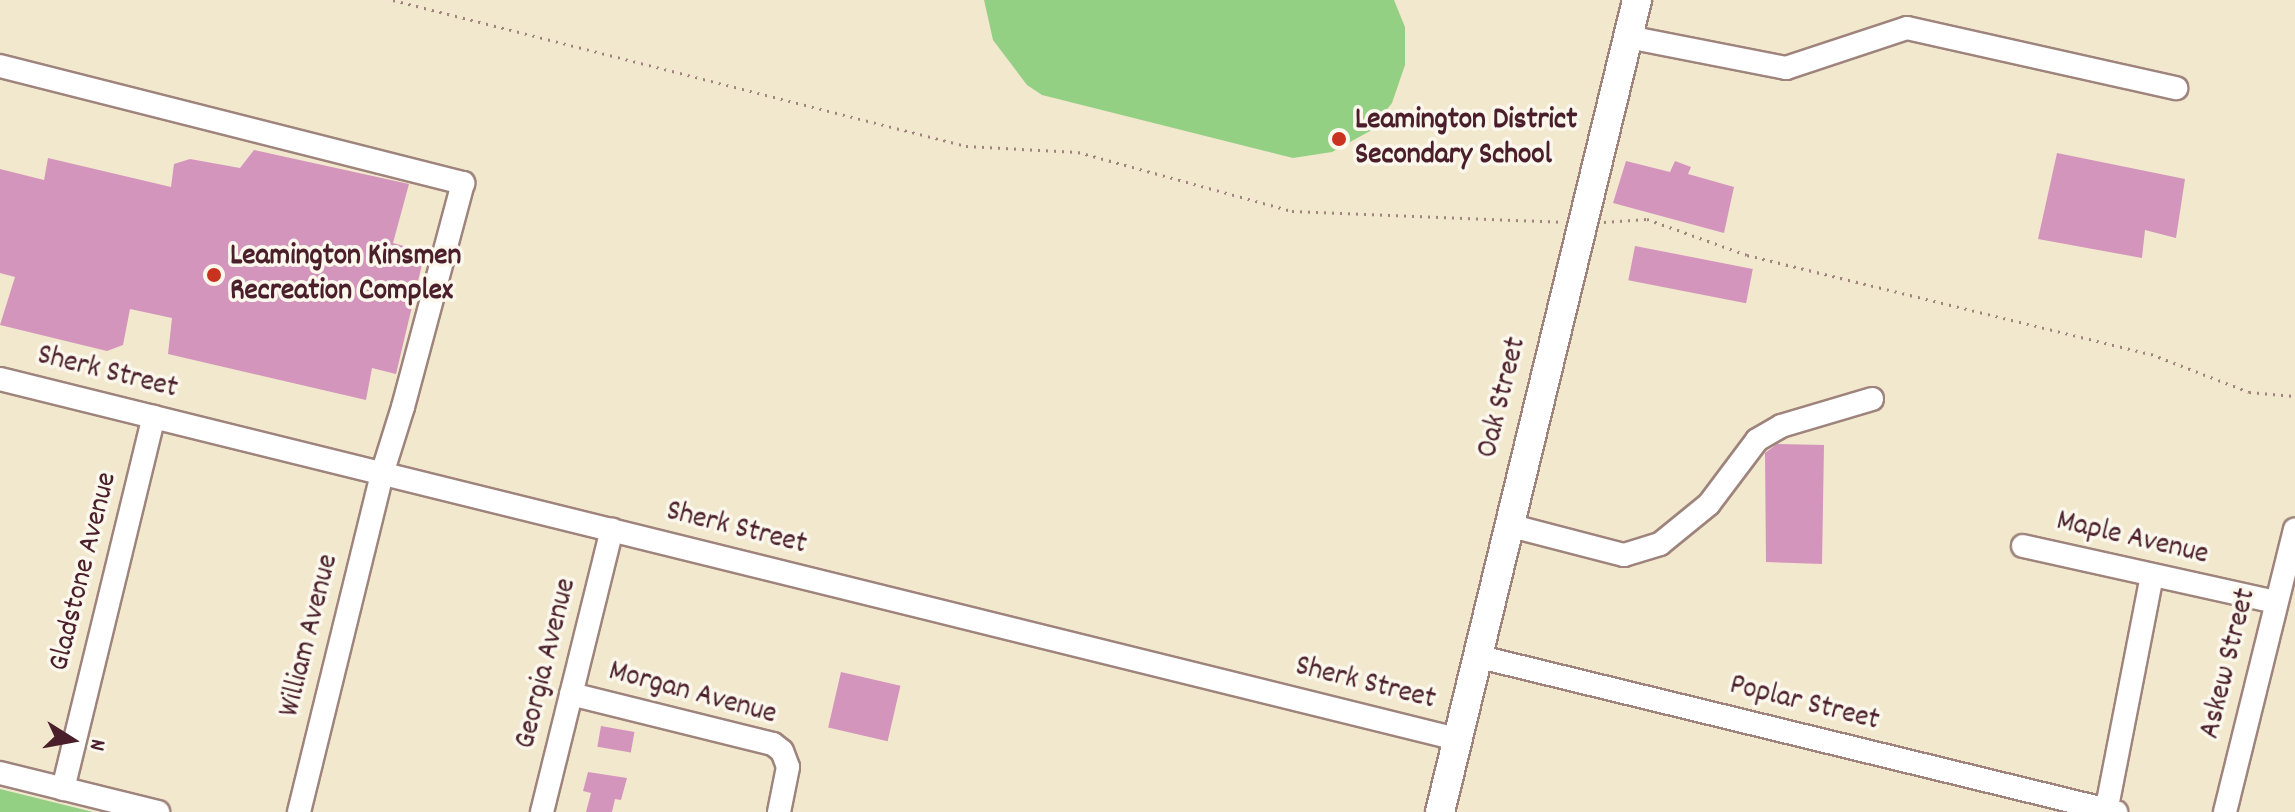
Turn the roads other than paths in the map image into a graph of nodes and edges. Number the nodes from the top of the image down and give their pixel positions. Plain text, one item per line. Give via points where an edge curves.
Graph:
1 (1637, 0) edge
2 (1628, 37) junction
3 (0, 66) edge
4 (2176, 88) dead end
5 (0, 379) edge
6 (1872, 399) dead end
7 (154, 417) junction
8 (382, 474) junction
9 (1508, 525) junction
10 (612, 530) junction
11 (2295, 530) edge
12 (2023, 546) dead end
13 (2152, 575) junction
14 (2275, 602) junction
15 (1476, 656) junction
16 (571, 694) junction
17 (1457, 739) junction
18 (0, 773) edge
19 (63, 789) junction
20 (2109, 811) edge
21 (158, 812) edge
22 (299, 812) edge
23 (542, 812) edge
24 (779, 812) edge
25 (1440, 812) edge
26 (2225, 812) edge

1 - 2 main road, Oak Street
2 - 4 street via 1786,68 1907,28
2 - 9 main road, Oak Street
3 - 8 street, William Avenue via 463,183
5 - 7 street, Sherk Street
6 - 9 street via 1805,418 1757,440 1709,504 1660,544 1624,555
7 - 8 street, Sherk Street
7 - 19 street, Gladstone Avenue
8 - 10 street, Sherk Street
8 - 22 street, William Avenue
9 - 15 main road, Oak Street
10 - 16 street, Georgia Avenue
10 - 17 street, Sherk Street
11 - 14 street, Askew Street
12 - 13 street, Maple Avenue
13 - 14 street, Maple Avenue
13 - 20 street
14 - 26 street, Askew Street
15 - 17 main road, Oak Street
15 - 20 street, Poplar Street
16 - 23 street, Georgia Avenue
16 - 24 street, Morgan Avenue via 773,744 788,767
17 - 25 main road, Oak Street
18 - 19 street
19 - 21 street

